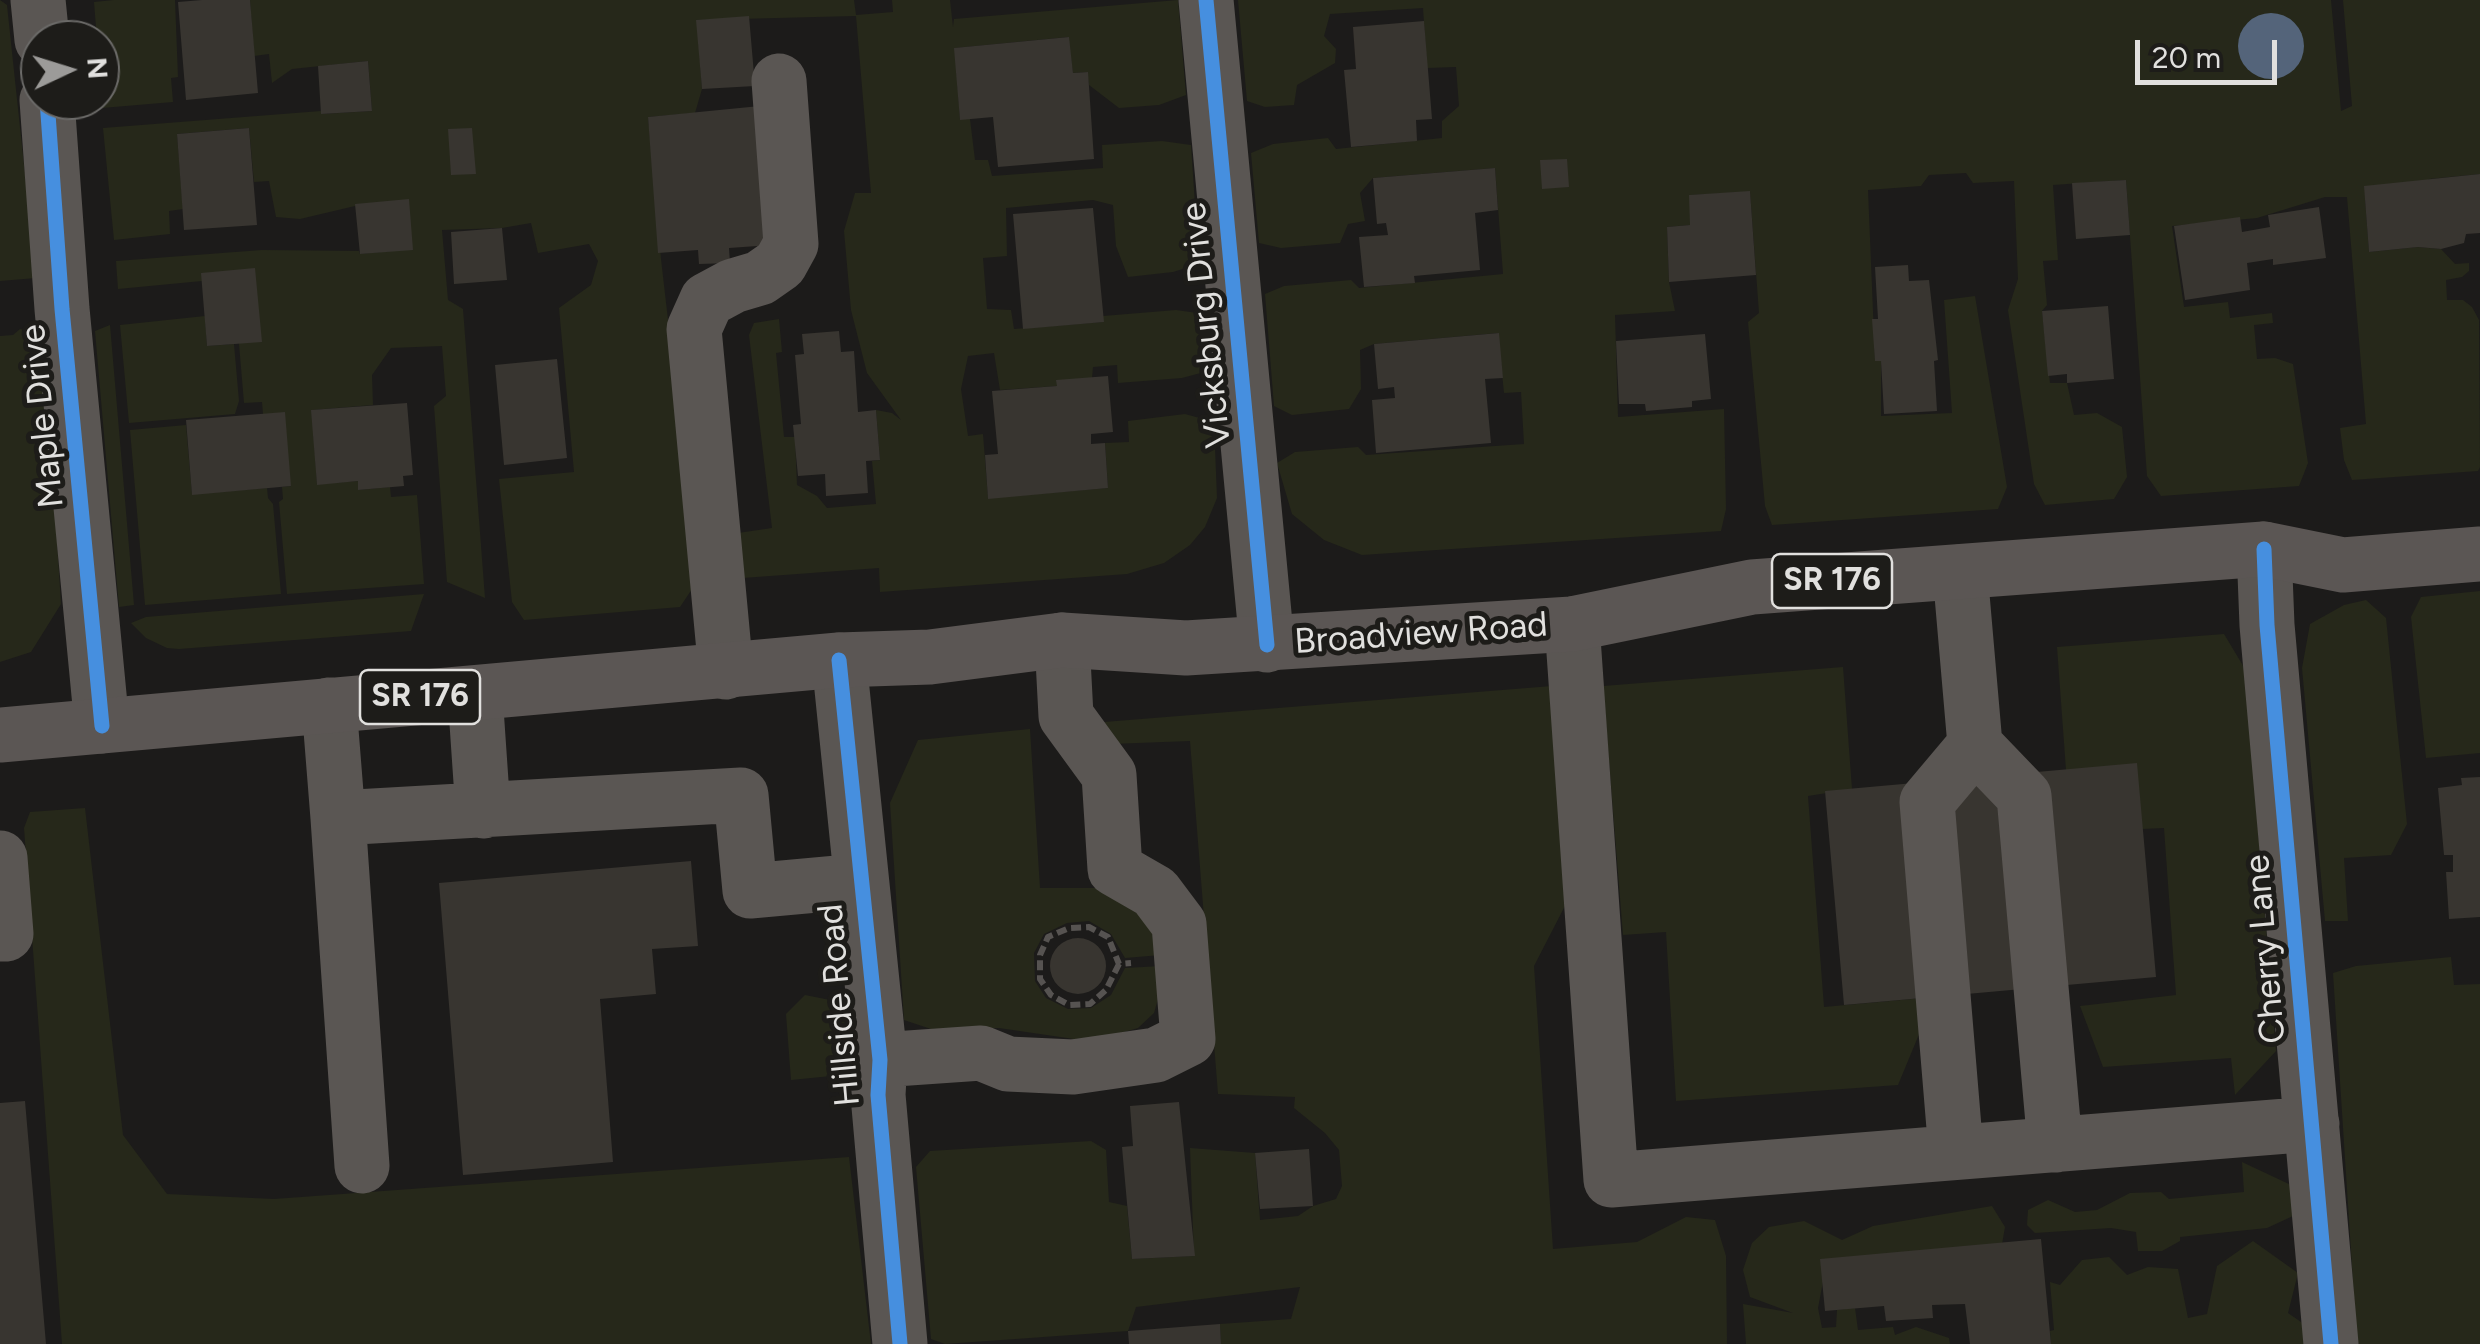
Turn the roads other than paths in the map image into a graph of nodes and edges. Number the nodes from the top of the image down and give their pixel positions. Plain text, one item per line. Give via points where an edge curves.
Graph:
1 (1206, 0) edge
2 (779, 81) dead end
3 (48, 120) edge
4 (2264, 548) junction
5 (2480, 554) edge
6 (1960, 572) junction
7 (1572, 624) junction
8 (1062, 640) junction
9 (1267, 645) junction
10 (839, 660) junction
11 (726, 672) junction
12 (475, 694) junction
13 (330, 705) junction
14 (102, 726) junction
15 (0, 735) edge
16 (1975, 745) junction
17 (483, 811) junction
18 (338, 818) junction
19 (0, 858) edge
20 (860, 881) junction
21 (0, 934) edge
22 (880, 1060) junction
23 (2312, 1124) junction
24 (2055, 1145) junction
25 (1956, 1152) junction
26 (362, 1166) dead end
27 (900, 1344) edge
28 (2331, 1344) edge

1 - 9 street, Vicksburg Drive
2 - 11 street via 791,244 780,264 760,278 707,300 694,329
3 - 14 street, Maple Drive
4 - 5 main road, Broadview Road / SR 176 via 2343,565
4 - 6 main road, Broadview Road / SR 176
4 - 23 street, Cherry Lane
6 - 7 main road, Broadview Road / SR 176 via 1752,587
6 - 16 street
7 - 9 main road, Broadview Road / SR 176
7 - 25 street via 1611,1180
8 - 9 main road, Broadview Road / SR 176
8 - 10 main road, Broadview Road / SR 176 via 930,658
8 - 22 street via 1066,716 1109,775 1116,869 1155,892 1178,924 1188,1039 1156,1054 1073,1067 1008,1064 981,1053
10 - 11 main road, Broadview Road / SR 176
10 - 20 street, Hillside Road
11 - 12 main road, Broadview Road / SR 176
12 - 13 main road, Broadview Road / SR 176
12 - 17 street
13 - 14 main road, Broadview Road / SR 176
13 - 18 street
14 - 15 main road, Broadview Road / SR 176
16 - 24 street via 2024,796
16 - 25 street via 1927,802
17 - 18 street
17 - 20 street via 742,795 750,891
18 - 26 street
19 - 21 street via 6,934
20 - 22 street, Hillside Road
22 - 27 street, Hillside Road
23 - 24 street
23 - 28 street, Cherry Lane
24 - 25 street

